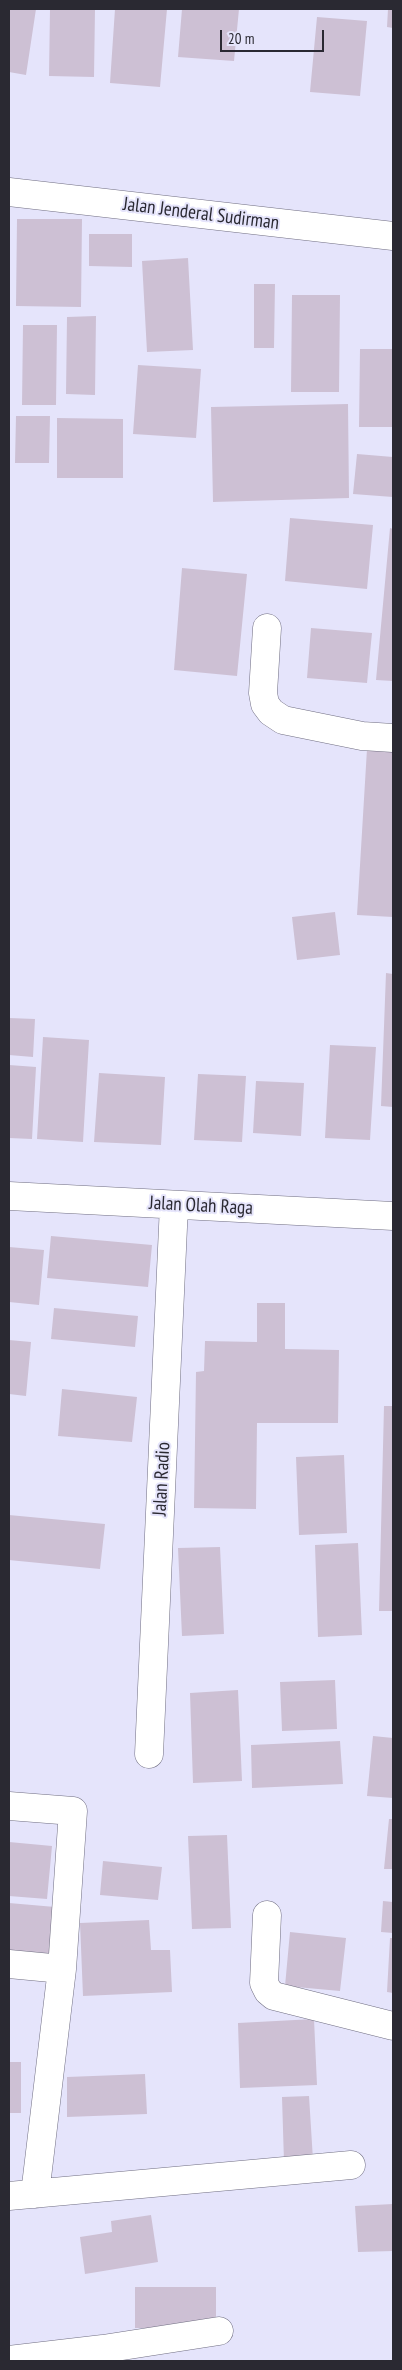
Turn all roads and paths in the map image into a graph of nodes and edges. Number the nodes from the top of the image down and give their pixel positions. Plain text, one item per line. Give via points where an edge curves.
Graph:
1 (9, 192) edge
2 (393, 236) edge
3 (267, 628) dead end
4 (393, 738) edge
5 (9, 1196) edge
6 (174, 1204) junction
7 (393, 1216) edge
8 (149, 1754) dead end
9 (9, 1806) edge
10 (267, 1915) dead end
11 (9, 1964) edge
12 (62, 1969) junction
13 (393, 2026) edge
14 (351, 2165) dead end
15 (22, 2195) edge
16 (219, 2331) dead end
17 (103, 2355) edge
18 (9, 2360) edge

1 - 2 street, Jalan Jenderal Sudirman
3 - 4 street via 263,693 271,712 283,720 362,736
5 - 6 street, Jalan Olah Raga
6 - 7 street, Jalan Olah Raga
6 - 8 street, Jalan Radio
9 - 12 street via 73,1811
10 - 13 street via 264,1984 268,1991 274,1996
11 - 12 street
12 - 15 street
14 - 15 street
16 - 17 street
17 - 18 street

